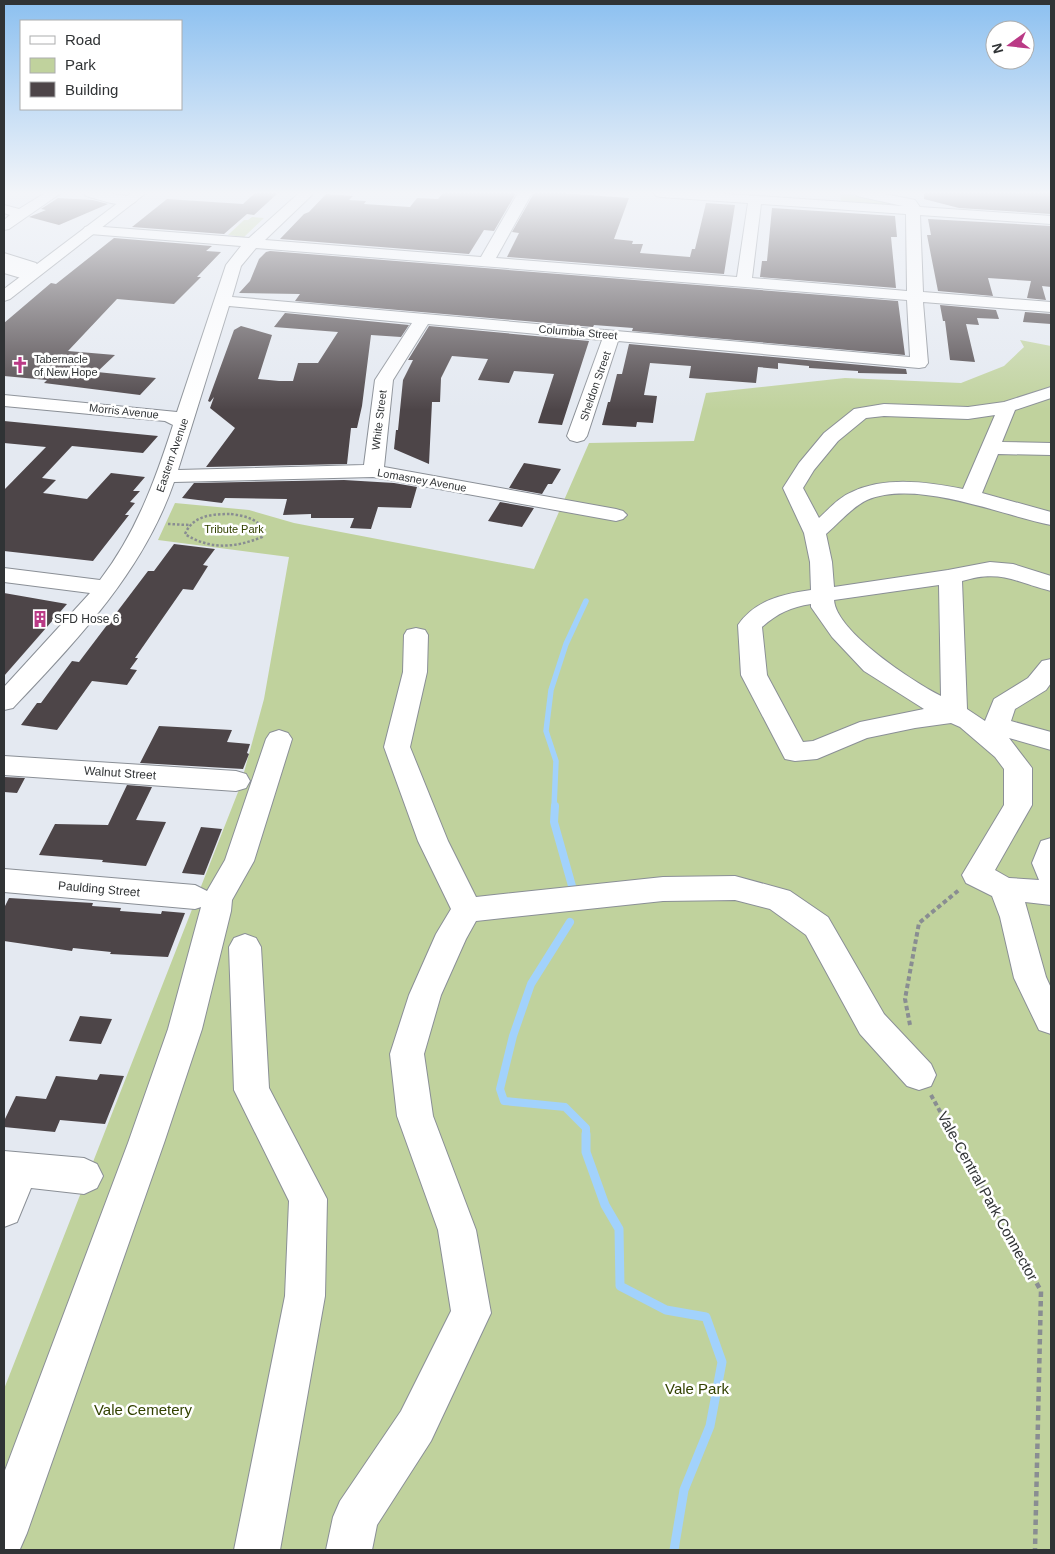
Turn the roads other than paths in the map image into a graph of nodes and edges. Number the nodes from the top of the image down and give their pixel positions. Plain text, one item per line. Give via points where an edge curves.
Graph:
1 (29, 266) edge
2 (43, 266) edge
3 (234, 266) edge
4 (531, 266) edge
5 (746, 266) edge
6 (914, 266) edge
7 (4, 268) edge
8 (34, 272) junction
9 (744, 282) junction
10 (4, 296) edge
11 (914, 296) junction
12 (222, 301) junction
13 (1051, 307) edge
14 (422, 319) junction
15 (612, 335) junction
16 (1051, 392) edge
17 (4, 400) edge
18 (1007, 407) junction
19 (4, 408) edge
20 (42, 408) junction
21 (183, 422) junction
22 (577, 436) dead end
23 (990, 448) junction
24 (1051, 449) edge
25 (373, 471) junction
26 (167, 476) junction
27 (970, 497) junction
28 (616, 514) dead end
29 (1051, 519) edge
30 (814, 533) junction
31 (4, 575) edge
32 (950, 577) junction
33 (1051, 584) edge
34 (106, 588) junction
35 (823, 597) junction
36 (416, 635) dead end
37 (1051, 667) edge
38 (4, 702) edge
39 (954, 714) junction
40 (996, 734) junction
41 (279, 739) dead end
42 (1051, 741) edge
43 (4, 766) edge
44 (236, 781) dead end
45 (1051, 849) edge
46 (1051, 875) edge
47 (4, 880) edge
48 (1005, 889) junction
49 (1051, 893) edge
50 (195, 897) dead end
51 (467, 910) junction
52 (245, 947) dead end
53 (1051, 1020) edge
54 (919, 1075) road end
55 (12, 1169) edge
56 (84, 1176) dead end
57 (4, 1209) edge
58 (4, 1533) edge
59 (257, 1550) edge
60 (349, 1550) edge

1 - 8 street
2 - 8 street
3 - 12 street, Eastern Avenue
4 - 9 street
5 - 9 street
6 - 11 street
7 - 8 street via 21,273
8 - 10 street
9 - 11 street
11 - 13 street
11 - 15 street, Columbia Street via 920,363
12 - 14 street, Columbia Street
12 - 21 street, Eastern Avenue
14 - 15 street, Columbia Street
14 - 25 street, White Street via 384,380
15 - 22 street, Sheldon Street
16 - 18 street
17 - 20 street, Morris Avenue
18 - 23 street
18 - 30 street via 968,412 884,410 861,413 831,436 793,488
19 - 20 street, Morris Avenue
20 - 21 street, Morris Avenue via 165,425
21 - 26 street, Eastern Avenue
23 - 24 street
23 - 27 street
25 - 26 street, Lomasney Avenue
25 - 28 street, Lomasney Avenue
26 - 34 street, Eastern Avenue via 147,523
27 - 29 street
27 - 30 street via 933,491 882,489 860,496
30 - 35 street
31 - 34 street
32 - 33 street via 975,569 1006,568
32 - 35 street
32 - 39 street
34 - 38 street, Eastern Avenue
35 - 39 street via 823,607 840,632 873,665
35 - 39 street via 789,600 768,610 750,625 754,675 795,752 817,750 860,731
36 - 51 street via 415,672 397,747 433,841
37 - 40 street via 1037,684 1003,705
39 - 40 street
40 - 42 street
40 - 48 street via 1018,768 1018,806 977,875
41 - 58 street via 238,861 216,900 216,912 185,1029
43 - 44 street, Walnut Street
45 - 46 street via 1048,863
47 - 50 street, Paulding Street
48 - 49 street
48 - 53 street via 1030,978
51 - 54 street via 663,889 735,888 779,899 817,926 872,1024
51 - 60 street via 452,934 425,995 407,1054 415,1116 457,1230 471,1312 416,1426 356,1517
52 - 59 street via 252,1090 308,1200 305,1296
55 - 56 street
55 - 57 street

